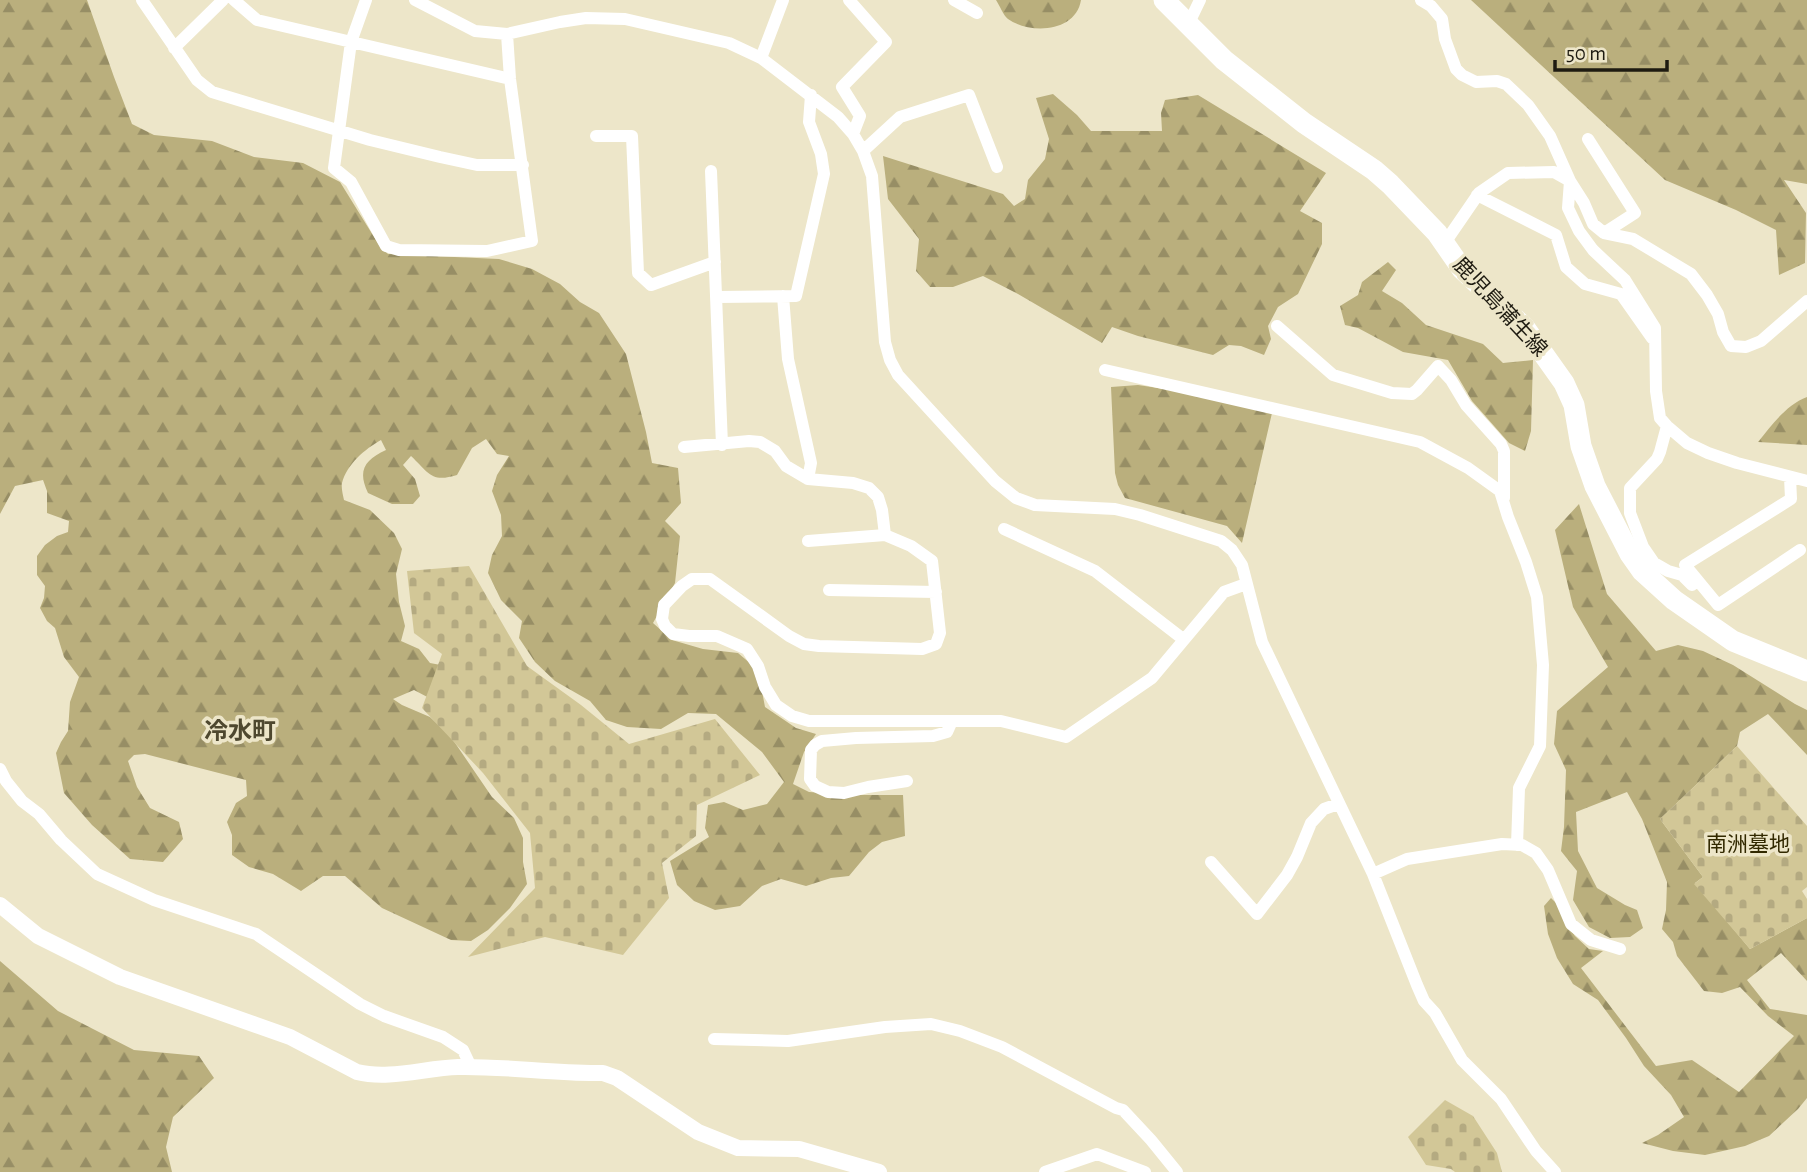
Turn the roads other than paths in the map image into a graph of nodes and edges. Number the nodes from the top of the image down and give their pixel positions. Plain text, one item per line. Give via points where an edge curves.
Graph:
1 (142, 0) edge
2 (223, 0) edge
3 (234, 0) edge
4 (366, 0) edge
5 (415, 0) edge
6 (783, 0) edge
7 (849, 0) edge
8 (954, 0) edge
9 (1164, 0) edge
10 (1200, 0) edge
11 (1421, 0) edge
12 (976, 13) dead end
13 (1188, 25) junction
14 (507, 34) junction
15 (351, 42) junction
16 (174, 48) junction
17 (761, 58) junction
18 (510, 79) junction
19 (811, 95) junction
20 (340, 130) junction
21 (853, 134) junction
22 (596, 136) dead end
23 (1588, 139) dead end
24 (863, 151) junction
25 (523, 165) junction
26 (997, 167) dead end
27 (712, 171) dead end
28 (1570, 181) junction
29 (1477, 195) junction
30 (1604, 233) junction
31 (1444, 243) junction
32 (715, 262) junction
33 (783, 296) junction
34 (717, 298) junction
35 (1807, 301) edge
36 (1277, 326) dead end
37 (1654, 341) junction
38 (1105, 370) dead end
39 (1667, 426) junction
40 (722, 444) junction
41 (684, 447) dead end
42 (1790, 477) junction
43 (808, 479) junction
44 (1807, 481) edge
45 (1504, 505) junction
46 (1004, 529) dead end
47 (885, 536) junction
48 (808, 541) dead end
49 (1800, 550) dead end
50 (1246, 584) junction
51 (829, 590) dead end
52 (936, 592) junction
53 (1715, 608) dead end
54 (1183, 639) junction
55 (1807, 671) edge
56 (952, 721) junction
57 (0, 769) edge
58 (908, 781) dead end
59 (1338, 804) junction
60 (1517, 845) junction
61 (1211, 862) dead end
62 (1373, 874) junction
63 (0, 905) edge
64 (1620, 950) dead end
65 (714, 1039) dead end
66 (471, 1067) junction
67 (879, 1172) edge
68 (1045, 1172) edge
69 (1145, 1172) edge
70 (1177, 1172) edge
71 (1555, 1172) edge

1 - 16 street
2 - 16 street
3 - 15 street via 257,20
4 - 15 street
5 - 14 street via 475,31
6 - 17 street
7 - 21 street via 886,42 842,87 860,116
8 - 12 street
9 - 13 main road, 鹿児島蒲生線
10 - 13 street
11 - 28 street via 1442,19 1456,69 1469,80 1506,84 1519,95 1550,136
13 - 31 main road, 鹿児島蒲生線 via 1224,60 1304,123 1374,170
14 - 17 street via 560,22 625,19 729,43
14 - 18 street
15 - 18 street
15 - 20 street
16 - 20 street via 197,80 212,92
17 - 19 street
18 - 25 street
19 - 21 street
19 - 33 street via 808,122 824,174 796,296
20 - 25 street via 477,165
20 - 25 street via 334,168 351,182 386,246 399,250 487,251 532,240
21 - 24 street
22 - 32 street via 632,136 638,273 651,285
23 - 30 street via 1635,213
24 - 26 street via 900,117 969,95
24 - 50 street via 872,176 885,342 898,375 1016,498 1035,505 1115,509 1222,541 1241,565
27 - 32 street
28 - 29 street via 1553,172 1508,173
28 - 30 street via 1593,223
28 - 37 street via 1568,208 1579,231 1625,280 1655,328
29 - 31 street
29 - 37 street via 1556,235 1566,267 1585,284 1621,294
30 - 35 street via 1633,239 1691,274 1718,314 1731,346 1761,341
31 - 55 main road, 鹿児島蒲生線 via 1462,269 1525,328 1564,383 1595,486 1642,571 1733,641
32 - 34 street
33 - 34 street
33 - 43 street via 788,359 811,463
34 - 40 street
36 - 45 street via 1333,375 1392,393 1412,394 1438,366 1465,405 1501,444
37 - 39 street via 1660,418
38 - 45 street via 1420,442 1500,491
39 - 42 street via 1708,453
39 - 53 street via 1657,458 1630,488 1630,513 1654,563 1682,575
40 - 41 street
40 - 43 street via 760,442
42 - 44 street
42 - 49 street via 1791,499 1685,565 1718,605
43 - 47 street via 869,488 878,498
45 - 60 street via 1537,597 1543,664 1540,746 1519,788
46 - 54 street via 1095,571
47 - 48 street
47 - 52 street via 932,561
50 - 54 street via 1224,592
50 - 59 street via 1262,642
51 - 52 street
52 - 56 street via 940,633 936,644 922,649 804,644 710,579 692,579 682,586 664,605 662,619 673,634 717,636 747,649 776,705 792,716 808,721
54 - 56 street via 1152,678 1066,737 1001,721
56 - 58 street via 947,733 933,736 822,741 811,750 810,779 828,792
57 - 66 street via 22,801 97,874 154,900 256,934 360,1004 443,1037 463,1050
59 - 61 street via 1324,809 1311,823 1287,875 1257,914
59 - 62 street
60 - 62 street via 1407,859
60 - 64 street via 1536,853 1548,870 1571,923 1591,940
62 - 71 street via 1424,1001 1462,1060 1501,1099
63 - 66 street via 38,936 120,977 290,1037 357,1072
65 - 70 street via 788,1041 931,1024 960,1031 1002,1047 1123,1110
66 - 67 street via 603,1073 698,1132 738,1148 799,1149
68 - 69 street via 1097,1154

